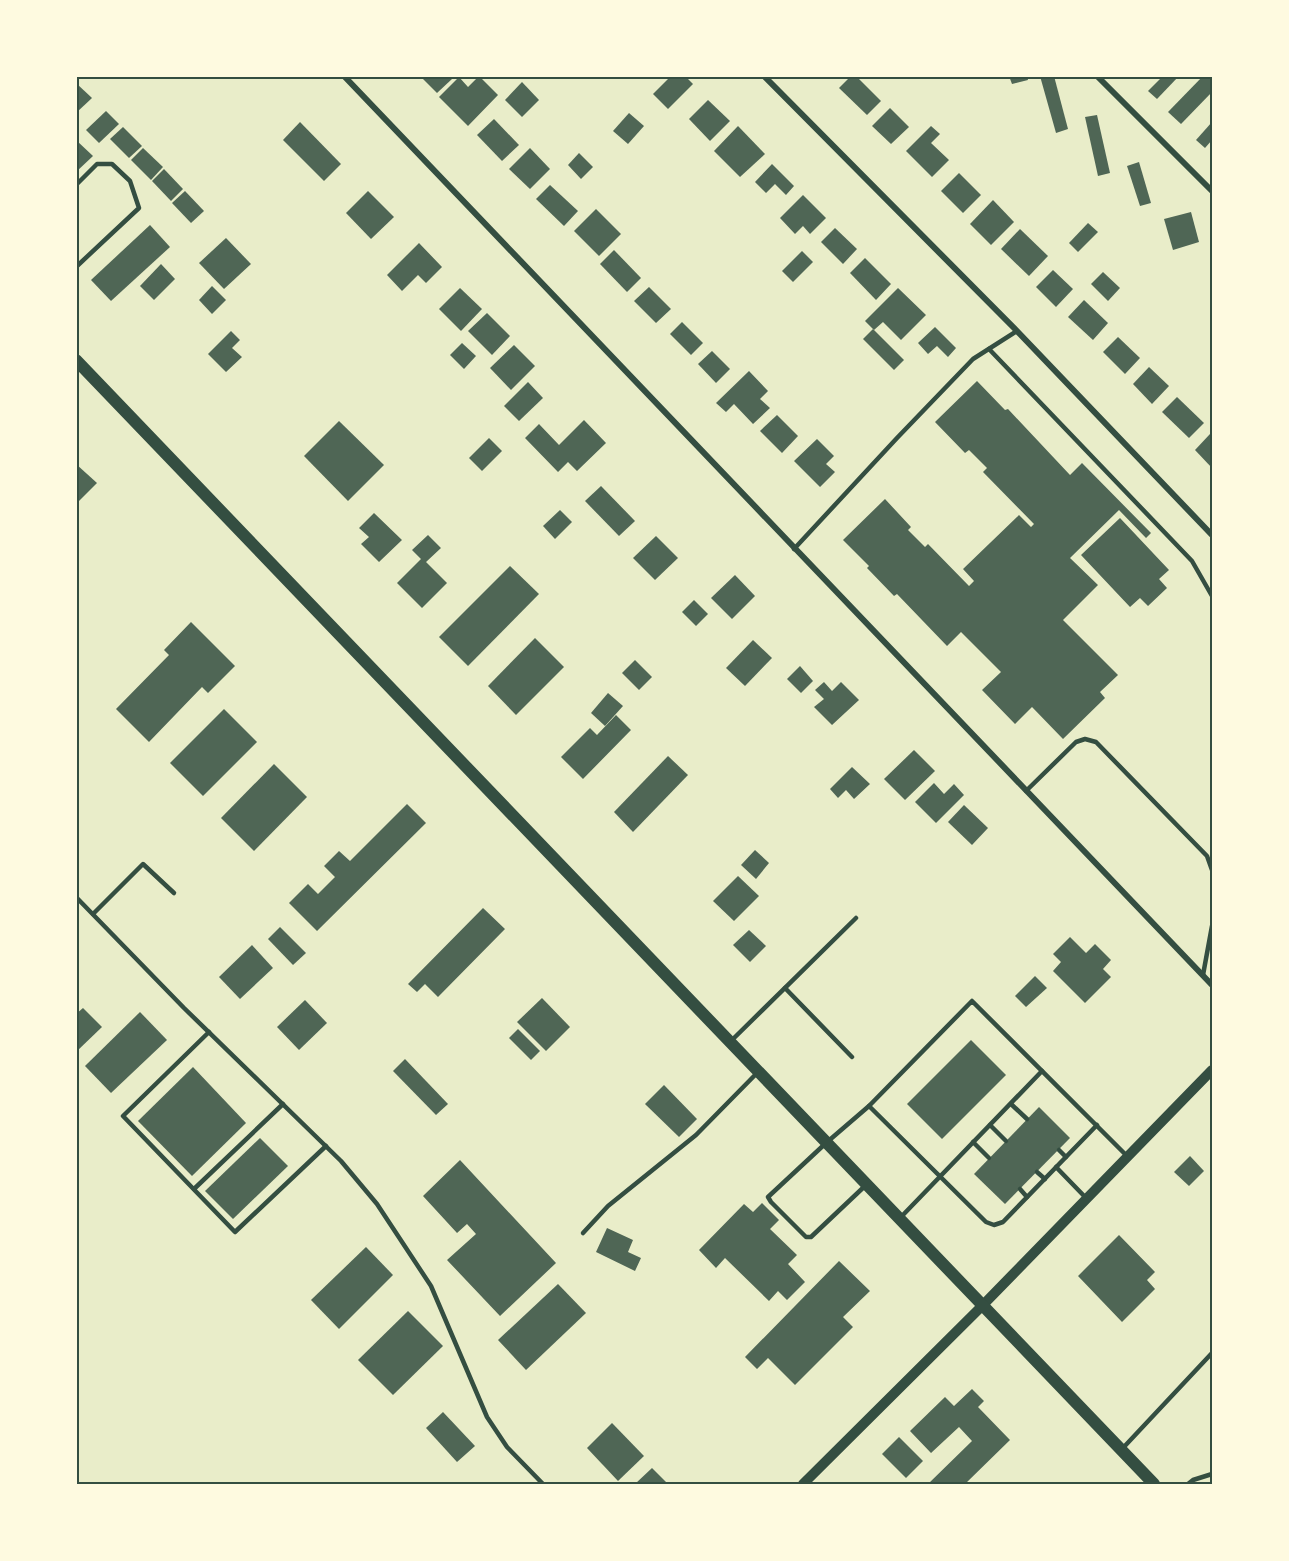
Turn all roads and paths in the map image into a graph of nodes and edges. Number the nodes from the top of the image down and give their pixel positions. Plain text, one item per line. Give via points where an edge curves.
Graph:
1 (344, 76) edge
2 (764, 76) edge
3 (1097, 76) edge
4 (76, 185) edge
5 (1212, 191) edge
6 (76, 267) edge
7 (1017, 331) junction
8 (989, 349) junction
9 (76, 360) edge
10 (1212, 535) edge
11 (794, 549) junction
12 (1212, 596) edge
13 (1026, 791) junction
14 (1212, 870) edge
15 (174, 893) dead end
16 (76, 897) edge
17 (93, 914) junction
18 (856, 918) dead end
19 (1212, 926) edge
20 (1203, 975) junction
21 (1212, 985) edge
22 (785, 988) junction
23 (209, 1032) junction
24 (730, 1042) junction
25 (852, 1057) dead end
26 (1212, 1070) edge
27 (1042, 1071) junction
28 (758, 1072) junction
29 (283, 1104) junction
30 (1011, 1104) junction
31 (869, 1106) junction
32 (1027, 1119) dead end
33 (990, 1125) junction
34 (1097, 1125) junction
35 (1006, 1141) dead end
36 (973, 1142) junction
37 (826, 1143) junction
38 (326, 1146) junction
39 (1059, 1150) dead end
40 (1066, 1157) junction
41 (1128, 1157) junction
42 (989, 1158) dead end
43 (1056, 1167) junction
44 (1037, 1172) dead end
45 (940, 1176) junction
46 (1044, 1179) junction
47 (866, 1185) junction
48 (194, 1189) junction
49 (1020, 1189) dead end
50 (1027, 1197) junction
51 (1087, 1199) junction
52 (899, 1219) junction
53 (583, 1233) dead end
54 (982, 1306) junction
55 (1212, 1353) edge
56 (1120, 1450) junction
57 (1212, 1474) edge
58 (543, 1485) edge
59 (802, 1485) edge
60 (1154, 1485) edge
61 (1188, 1485) edge

1 - 11 street
2 - 7 street
3 - 5 street
4 - 6 lane via 97,164 112,164 130,181 139,208
7 - 8 lane
7 - 10 street
8 - 11 lane via 973,360
8 - 12 lane via 1192,561
9 - 24 main road
11 - 13 street
13 - 14 lane via 1076,742 1096,742 1208,856
13 - 20 street
15 - 17 lane via 143,864
16 - 17 lane
17 - 23 lane
18 - 22 lane
19 - 20 lane
20 - 21 street
22 - 24 lane
22 - 25 lane
23 - 29 lane
23 - 48 lane via 123,1116
24 - 28 main road
26 - 41 street
27 - 30 lane
27 - 31 lane via 972,1001
27 - 34 lane
28 - 37 main road
28 - 53 lane via 696,1135 608,1206
29 - 38 lane
29 - 48 lane
30 - 32 lane
30 - 33 lane
31 - 37 lane
31 - 45 lane
33 - 35 lane
33 - 36 lane
34 - 40 lane
34 - 41 lane
36 - 42 lane
36 - 45 lane
37 - 47 main road
37 - 47 lane via 768,1197 771,1202 806,1238
38 - 48 lane via 235,1232
38 - 58 lane via 377,1204 431,1286 487,1417 507,1447
39 - 40 lane
40 - 43 lane
41 - 51 street
43 - 46 lane
43 - 51 lane
44 - 46 lane
45 - 50 lane via 986,1222 994,1225 1003,1222
45 - 52 lane
46 - 50 lane
47 - 52 main road
49 - 50 lane
51 - 54 street
52 - 54 main road
54 - 56 main road
54 - 59 street
55 - 56 lane
56 - 60 main road
57 - 61 lane

